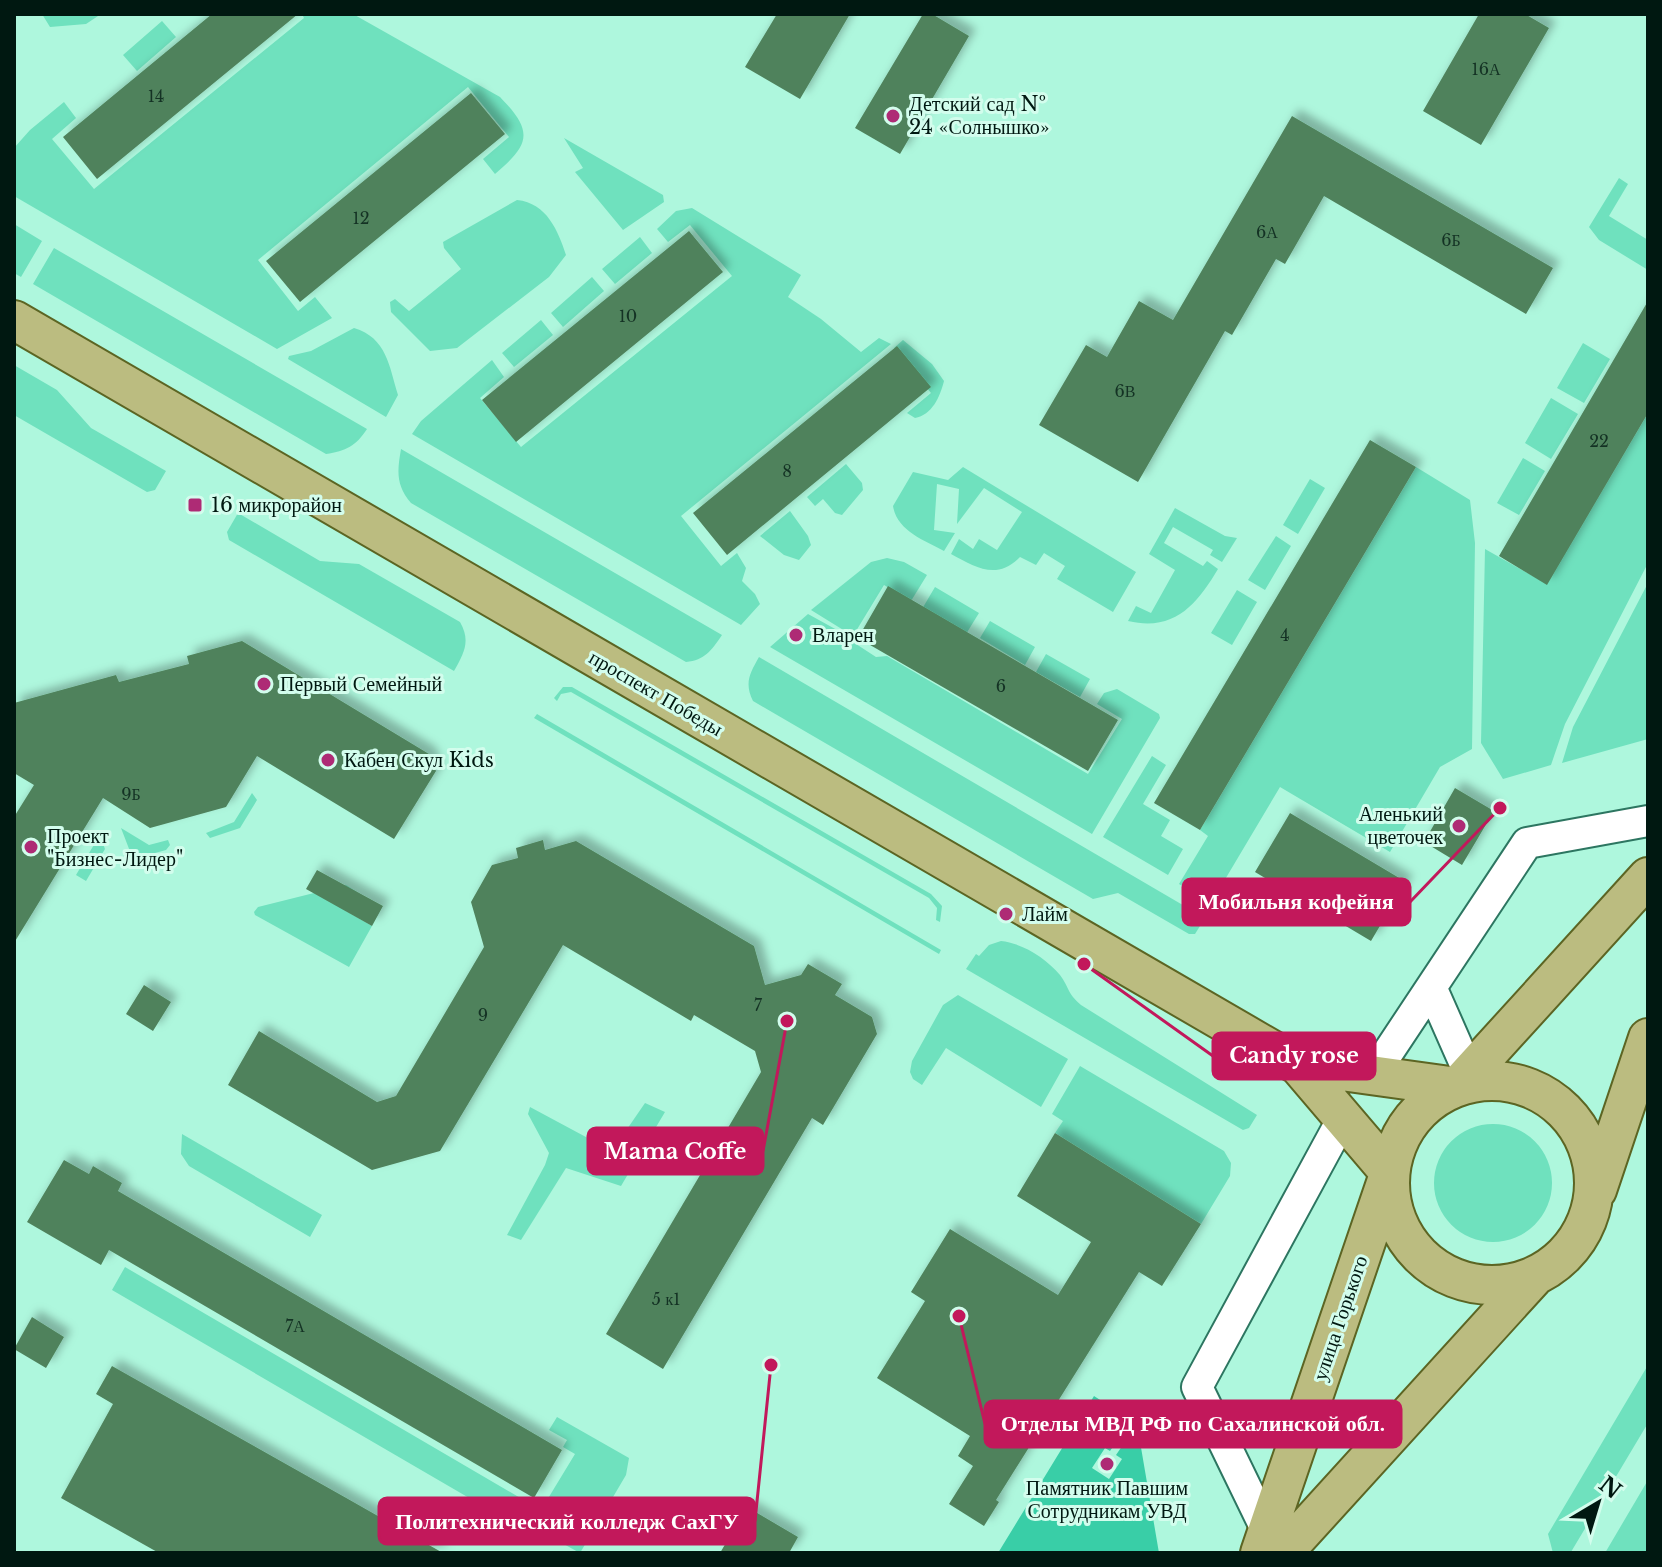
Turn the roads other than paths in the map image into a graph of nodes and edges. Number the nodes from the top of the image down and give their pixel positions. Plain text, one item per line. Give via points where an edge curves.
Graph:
1 (14, 320) edge
2 (1648, 821) edge
3 (1648, 877) edge
4 (1432, 989) junction
5 (1648, 1038) edge
6 (1298, 1065) junction
7 (1373, 1075) junction
8 (1463, 1080) junction
9 (1343, 1118) junction
10 (1390, 1173) junction
11 (1593, 1200) junction
12 (1535, 1276) junction
13 (1270, 1546) edge

1 - 6 main road, проспект Победы
2 - 4 street via 1527,843
3 - 8 main road
4 - 7 street
4 - 8 street
5 - 11 main road
6 - 7 main road, проспект Победы
6 - 9 main road, проспект Победы
7 - 8 main road, проспект Победы
8 - 10 main road via 1411,1120 1396,1145
8 - 11 main road via 1527,1087 1557,1105 1580,1132 1593,1165
9 - 10 main road, проспект Победы
9 - 13 street via 1197,1387
10 - 12 main road via 1392,1204 1402,1233 1421,1257 1446,1275 1491,1285
10 - 13 main road, улица Горького
11 - 12 main road via 1582,1232 1563,1257
12 - 13 main road

